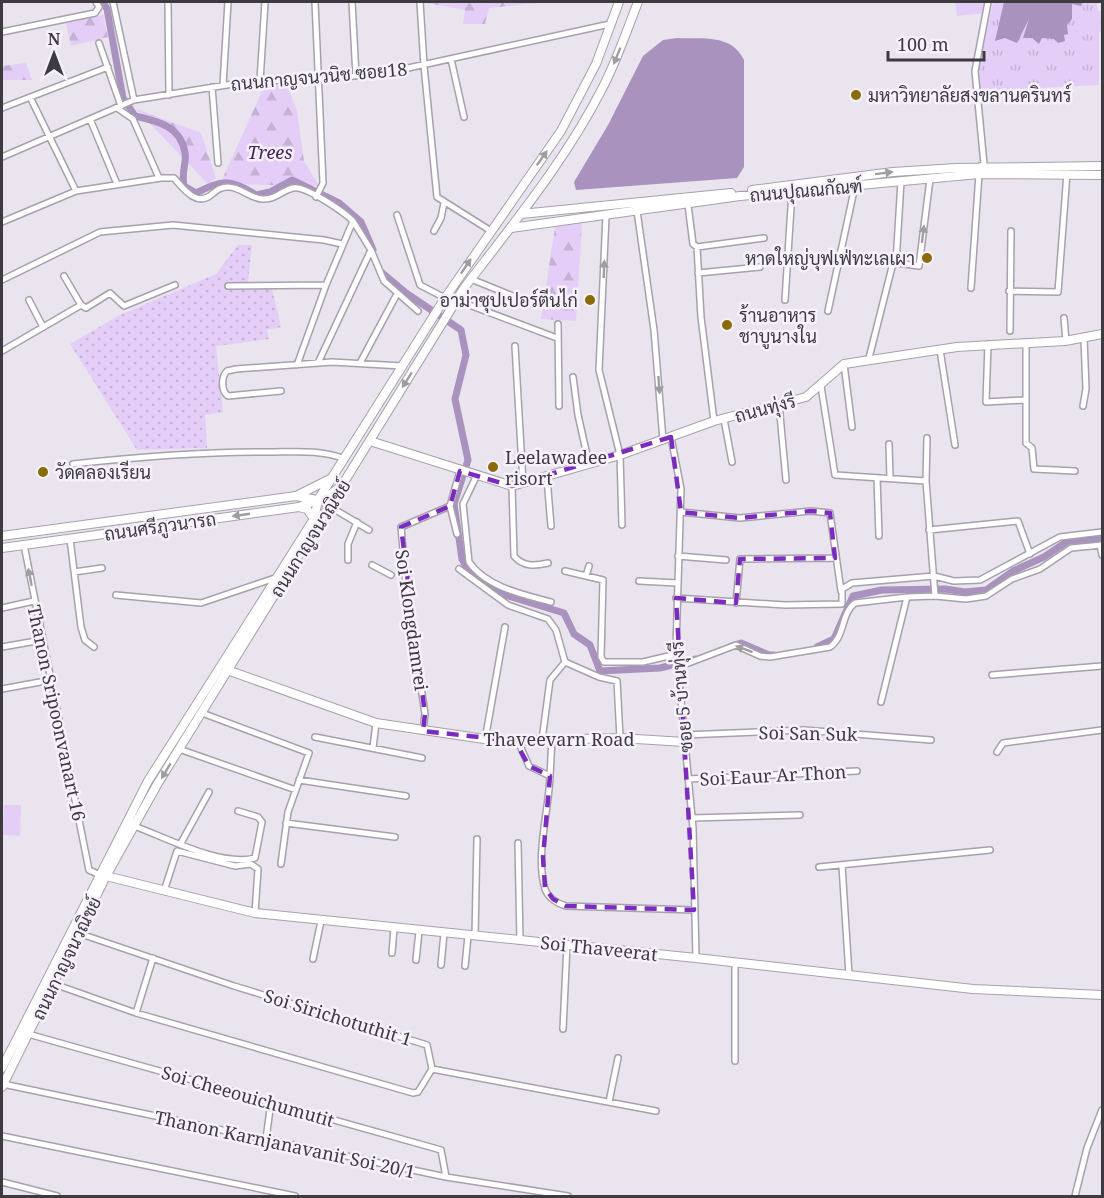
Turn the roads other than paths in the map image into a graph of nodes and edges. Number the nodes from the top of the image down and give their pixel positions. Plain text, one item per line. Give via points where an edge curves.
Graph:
1 (96, 2) edge
2 (113, 2) edge
3 (168, 2) edge
4 (228, 2) edge
5 (265, 2) edge
6 (315, 2) edge
7 (352, 2) edge
8 (420, 2) edge
9 (620, 2) edge
10 (638, 2) edge
11 (988, 2) edge
12 (610, 24) junction
13 (2, 32) edge
14 (99, 43) dead end
15 (451, 59) junction
16 (424, 66) junction
17 (108, 67) junction
18 (356, 76) junction
19 (317, 80) junction
20 (260, 81) junction
21 (223, 85) junction
22 (212, 87) junction
23 (169, 95) junction
24 (30, 98) junction
25 (134, 100) junction
26 (120, 106) junction
27 (2, 108) edge
28 (465, 117) dead end
29 (90, 119) junction
30 (49, 136) junction
31 (2, 157) edge
32 (218, 164) dead end
33 (1102, 165) edge
34 (979, 170) junction
35 (1067, 173) junction
36 (1102, 175) edge
37 (159, 178) junction
38 (930, 179) junction
39 (901, 181) junction
40 (117, 184) junction
41 (855, 186) junction
42 (76, 191) junction
43 (792, 192) junction
44 (316, 196) junction
45 (444, 203) junction
46 (688, 205) junction
47 (508, 206) junction
48 (637, 207) junction
49 (521, 214) junction
50 (397, 215) dead end
51 (606, 216) junction
52 (498, 220) junction
53 (353, 221) junction
54 (2, 222) edge
55 (510, 228) junction
56 (434, 231) dead end
57 (491, 231) junction
58 (1011, 231) dead end
59 (764, 238) dead end
60 (342, 244) junction
61 (697, 247) junction
62 (371, 250) junction
63 (896, 263) junction
64 (760, 267) dead end
65 (698, 273) junction
66 (64, 276) dead end
67 (471, 279) junction
68 (2, 280) edge
69 (175, 285) dead end
70 (326, 285) junction
71 (228, 286) dead end
72 (971, 288) dead end
73 (1009, 291) junction
74 (397, 294) junction
75 (29, 300) dead end
76 (444, 300) junction
77 (785, 300) dead end
78 (530, 303) dead end
79 (454, 304) junction
80 (81, 305) junction
81 (418, 311) dead end
82 (828, 311) dead end
83 (1064, 318) dead end
84 (558, 324) dead end
85 (43, 327) junction
86 (1010, 331) dead end
87 (1102, 334) edge
88 (557, 338) junction
89 (1084, 338) junction
90 (1066, 341) junction
91 (1026, 342) junction
92 (988, 344) junction
93 (515, 346) dead end
94 (940, 350) junction
95 (2, 351) edge
96 (868, 358) junction
97 (318, 363) junction
98 (360, 363) junction
99 (844, 364) junction
100 (297, 365) junction
101 (402, 366) junction
102 (573, 377) dead end
103 (821, 386) junction
104 (281, 391) dead end
105 (1024, 400) junction
106 (779, 404) junction
107 (559, 405) dead end
108 (1083, 406) dead end
109 (724, 419) junction
110 (714, 421) junction
111 (852, 427) dead end
112 (927, 438) dead end
113 (667, 439) junction
114 (370, 441) junction
115 (889, 444) dead end
116 (955, 445) dead end
117 (620, 455) junction
118 (345, 459) junction
119 (732, 462) dead end
120 (73, 464) dead end
121 (589, 464) junction
122 (460, 471) junction
123 (1075, 471) dead end
124 (473, 476) junction
125 (333, 477) junction
126 (547, 478) junction
127 (877, 478) junction
128 (890, 478) junction
129 (786, 480) dead end
130 (926, 481) junction
131 (523, 483) junction
132 (341, 486) junction
133 (512, 486) junction
134 (296, 496) junction
135 (318, 500) junction
136 (329, 504) junction
137 (450, 506) junction
138 (299, 507) junction
139 (681, 513) junction
140 (315, 522) junction
141 (357, 522) junction
142 (95, 523) junction
143 (622, 525) dead end
144 (551, 526) dead end
145 (369, 530) dead end
146 (929, 530) junction
147 (1102, 532) edge
148 (457, 534) dead end
149 (97, 535) junction
150 (2, 536) edge
151 (879, 536) dead end
152 (70, 538) junction
153 (24, 545) junction
154 (1101, 545) edge
155 (2, 548) edge
156 (1030, 554) junction
157 (1102, 555) edge
158 (678, 556) junction
159 (835, 558) junction
160 (348, 560) dead end
161 (726, 560) dead end
162 (548, 563) dead end
163 (372, 565) dead end
164 (589, 566) dead end
165 (102, 568) dead end
166 (459, 568) dead end
167 (565, 571) dead end
168 (74, 572) junction
169 (392, 575) dead end
170 (586, 576) junction
171 (934, 576) junction
172 (276, 578) junction
173 (639, 581) dead end
174 (677, 583) junction
175 (842, 593) junction
176 (513, 594) junction
177 (117, 595) dead end
178 (935, 595) junction
179 (907, 597) junction
180 (676, 598) junction
181 (34, 601) junction
182 (551, 602) dead end
183 (736, 603) junction
184 (510, 605) junction
185 (2, 608) edge
186 (505, 627) dead end
187 (42, 640) junction
188 (2, 647) edge
189 (94, 647) dead end
190 (677, 654) junction
191 (565, 662) junction
192 (1102, 666) edge
193 (678, 667) junction
194 (227, 670) junction
195 (992, 675) dead end
196 (51, 680) junction
197 (2, 690) edge
198 (881, 702) dead end
199 (202, 713) junction
200 (376, 723) junction
201 (423, 730) junction
202 (1102, 730) edge
203 (315, 737) dead end
204 (620, 738) junction
205 (552, 739) junction
206 (685, 739) junction
207 (485, 740) junction
208 (542, 740) junction
209 (931, 740) dead end
210 (518, 741) junction
211 (373, 748) junction
212 (179, 749) junction
213 (998, 752) dead end
214 (422, 758) dead end
215 (857, 771) dead end
216 (550, 776) junction
217 (688, 779) junction
218 (299, 780) junction
219 (296, 790) junction
220 (209, 792) dead end
221 (406, 796) dead end
222 (237, 811) dead end
223 (800, 815) dead end
224 (692, 818) junction
225 (286, 823) junction
226 (134, 826) junction
227 (395, 837) dead end
228 (477, 839) dead end
229 (181, 843) junction
230 (518, 843) dead end
231 (990, 850) dead end
232 (280, 864) dead end
233 (842, 866) junction
234 (819, 867) dead end
235 (103, 876) junction
236 (164, 891) junction
237 (694, 910) junction
238 (255, 913) junction
239 (321, 921) junction
240 (394, 928) junction
241 (419, 931) junction
242 (78, 933) junction
243 (444, 933) junction
244 (472, 936) junction
245 (520, 941) junction
246 (567, 945) junction
247 (392, 953) dead end
248 (153, 958) junction
249 (696, 958) junction
250 (314, 959) dead end
251 (416, 960) dead end
252 (735, 962) junction
253 (441, 965) dead end
254 (465, 966) dead end
255 (849, 975) junction
256 (54, 984) junction
257 (1102, 995) edge
258 (136, 1013) junction
259 (563, 1029) dead end
260 (28, 1034) junction
261 (5, 1052) edge
262 (618, 1058) dead end
263 (735, 1061) dead end
264 (2, 1068) edge
265 (432, 1069) junction
266 (2, 1086) edge
267 (271, 1102) junction
268 (609, 1102) junction
269 (1102, 1110) edge
270 (656, 1111) dead end
271 (2, 1136) edge
272 (266, 1139) junction
273 (446, 1177) junction
274 (2, 1182) edge
275 (57, 1197) edge
276 (295, 1197) edge
277 (568, 1197) edge
278 (1074, 1197) edge

1 - 13 street via 99,8 95,13
2 - 25 street
3 - 23 street
4 - 21 street
5 - 20 street
6 - 19 street
7 - 18 street
8 - 16 street
9 - 12 main road, ถนนกาญจนวณิชย์
10 -> 49 main road, ถนนกาญจนวณิชย์ via 590,112
11 - 34 street via 975,71 984,145 984,164
12 - 15 street, ถนนกาญจนวนิช ซอย18
47 -> 12 main road, ถนนกาญจนวณิชย์ via 561,131 596,64
14 - 17 street
15 - 16 street, ถนนกาญจนวนิช ซอย18
15 - 28 street
16 - 18 street, ถนนกาญจนวนิช ซอย18
16 - 45 street via 437,195
17 - 24 street
17 - 26 street
18 - 19 street, ถนนกาญจนวนิช ซอย18
19 - 20 street, ถนนกาญจนวนิช ซอย18
19 - 44 street via 323,183
20 - 21 street, ถนนกาญจนวนิช ซอย18
21 - 22 street, ถนนกาญจนวนิช ซอย18
22 - 23 street, ถนนกาญจนวนิช ซอย18
22 - 32 street
23 - 25 street, ถนนกาญจนวนิช ซอย18
24 - 27 street
24 - 30 street
25 - 26 street, ถนนกาญจนวนิช ซอย18
26 - 29 street, ถนนกาญจนวนิช ซอย18
26 - 37 street via 133,119
29 - 30 street, ถนนกาญจนวนิช ซอย18
29 - 40 street
30 - 31 street, ถนนกาญจนวนิช ซอย18
30 - 42 street
33 - 34 street, ถนนปุณณกัณฑ์
34 - 35 street, ถนนปุณณกัณฑ์
34 - 38 street, ถนนปุณณกัณฑ์
48 -> 34 street, ถนนปุณณกัณฑ์ via 893,172
34 - 72 street
35 - 36 street, ถนนปุณณกัณฑ์
35 - 73 street via 1058,292
37 - 40 street
37 - 44 street via 174,178 197,198 207,198 228,187 262,199 294,188
38 - 39 street, ถนนปุณณกัณฑ์
63 -> 38 street via 919,266
39 - 41 street, ถนนปุณณกัณฑ์
39 - 63 street
40 - 42 street
41 - 43 street, ถนนปุณณกัณฑ์
41 - 82 street
42 - 54 street
43 - 46 street, ถนนปุณณกัณฑ์
43 - 77 street
44 - 53 street
45 - 56 street
45 - 57 street
46 - 48 street, ถนนปุณณกัณฑ์
46 - 61 street via 693,244
47 - 49 main road
47 - 52 main road, ถนนกาญจนวณิชย์
48 - 49 street, ถนนปุณณกัณฑ์
48 - 51 street, ถนนปุณณกัณฑ์
48 -> 113 street, ซอย 5 บ้านทุ่งรี
49 - 55 main road, ถนนกาญจนวณิชย์
50 - 76 street via 420,285
51 - 55 street, ถนนปุณณกัณฑ์
117 -> 51 street via 599,370
52 - 55 main road
52 - 57 main road, ถนนกาญจนวณิชย์
53 - 60 street
53 - 62 street
55 - 67 main road, ถนนกาญจนวณิชย์
76 -> 57 main road, ถนนกาญจนวณิชย์
58 - 73 street
59 - 61 street
60 - 68 street via 173,225 100,232
60 - 70 street
61 - 65 street
62 - 74 street via 382,279
62 - 97 street
63 - 96 street
64 - 65 street
65 - 110 street
66 - 80 street
67 - 78 street
67 - 79 main road, ถนนกาญจนวณิชย์
69 - 80 street via 124,306 111,293 86,308
70 - 71 street
70 - 100 street
73 - 86 street
74 - 81 street
74 - 98 street
75 - 85 street
76 - 101 main road, ถนนกาญจนวณิชย์
79 - 88 street
79 -> 114 main road, ถนนกาญจนวณิชย์
80 - 85 street
83 - 90 street
84 - 88 street
85 - 95 street
87 - 89 street, ถนนทุ่งรี
88 - 107 street
89 - 90 street, ถนนทุ่งรี
89 - 108 street
90 - 91 street, ถนนทุ่งรี
91 - 92 street, ถนนทุ่งรี
91 - 105 street
92 - 94 street, ถนนทุ่งรี
92 - 105 street via 986,402
93 - 131 street
94 - 96 street, ถนนทุ่งรี
94 - 116 street
96 - 99 street, ถนนทุ่งรี
97 - 98 street
97 - 100 street
98 - 101 street
99 - 103 street, ถนนทุ่งรี
99 - 111 street
100 - 104 street via 230,370 223,376 224,394 228,396
101 - 118 main road, ถนนกาญจนวณิชย์
102 - 121 street
103 - 106 street, ถนนทุ่งรี via 807,397
103 - 127 street via 835,475
105 - 123 street via 1026,443 1032,448 1034,469
106 - 109 street, ถนนทุ่งรี
106 - 129 street
109 - 110 street, ถนนทุ่งรี
109 - 119 street
110 - 113 street, ถนนทุ่งรี
112 - 130 street
113 - 117 street, ถนนทุ่งรี
113 - 139 street, ซอย 5 บ้านทุ่งรี via 681,489
114 - 122 street, ถนนทุ่งรี
114 - 132 main road, ถนนกาญจนวณิชย์
115 - 128 street
117 - 121 street, ถนนทุ่งรี
117 - 143 street
118 - 120 street via 321,452 197,453
118 - 125 main road, ถนนกาญจนวณิชย์
121 - 126 street, ถนนทุ่งรี
122 - 124 street, ถนนทุ่งรี
122 - 137 street
124 - 133 street, ถนนทุ่งรี
124 - 176 street via 463,504 469,562
125 - 134 main road
125 - 135 main road, ถนนกาญจนวณิชย์
126 - 131 street, ถนนทุ่งรี
126 - 144 street
127 - 128 street
127 - 151 street
128 - 130 street
130 - 146 street
131 - 133 street, ถนนทุ่งรี
132 - 135 street, ถนนศรีภูวนารถ
132 - 136 main road, ถนนกาญจนวณิชย์
133 - 162 street via 514,556 532,566
134 - 135 street, ถนนศรีภูวนารถ
134 - 142 street, ถนนศรีภูวนารถ
135 - 136 street
135 - 138 street, ถนนศรีภูวนารถ
135 - 140 main road, ถนนกาญจนวณิชย์
136 - 140 main road, ถนนกาญจนวณิชย์
136 - 141 street
137 - 148 street
137 - 201 street, Soi Klongdamrei via 400,527 425,714
138 - 140 main road via 307,509
138 -> 149 street, ถนนศรีภูวนารถ
139 - 158 street, ซอย 5 บ้านทุ่งรี
139 - 159 street via 740,518 811,511 830,513
140 - 172 main road, ถนนกาญจนวณิชย์
140 - 194 main road, ถนนกาญจนวณิชย์
141 - 145 street
141 - 160 street via 348,544
142 - 149 street
142 - 150 street, ถนนศรีภูวนารถ
146 - 156 street via 1018,521
146 - 171 street
147 - 156 street via 1065,535
149 - 152 street, ถนนศรีภูวนารถ
152 - 153 street, ถนนศรีภูวนารถ
152 - 168 street
153 - 155 street, ถนนศรีภูวนารถ
181 -> 153 street, Thanon Sripoonvanart 16
154 - 157 street
154 - 178 street via 1071,548 1040,569 1012,579 986,596 966,599
156 - 171 street via 980,580 954,581
158 - 161 street
158 - 174 street, ซอย 5 บ้านทุ่งรี
159 - 175 street
159 - 183 street via 740,559
163 - 169 street
164 - 170 street
165 - 168 street
166 - 184 street
167 - 170 street
168 - 189 street via 81,627
170 - 190 street via 603,580 604,662 643,662
171 - 175 street via 852,583
171 - 178 street
172 - 177 street via 201,603
172 - 235 main road, ถนนกาญจนวณิชย์ via 148,781
173 - 174 street
174 - 180 street, ซอย 5 บ้านทุ่งรี
175 - 183 street via 842,603
176 - 182 street
176 - 184 street
178 - 179 street
179 -> 193 street via 853,604 833,645 765,657 736,645
179 - 198 street
180 - 183 street
180 - 190 street, ซอย 5 บ้านทุ่งรี
181 - 185 street
181 - 187 street, Thanon Sripoonvanart 16
184 - 191 street via 548,619 556,630
186 - 207 street
187 - 188 street
187 - 196 street, Thanon Sripoonvanart 16
190 - 193 street, ซอย 5 บ้านทุ่งรี
191 - 204 street via 617,681
191 - 208 street via 550,680
192 - 195 street
193 - 206 street, ซอย 5 บ้านทุ่งรี
194 - 199 main road, ถนนกาญจนวณิชย์
194 - 200 street, Thaveevarn Road
196 - 197 street
196 - 235 street, Thanon Sripoonvanart 16 via 89,870
199 - 212 main road, ถนนกาญจนวณิชย์
199 - 218 street via 309,753
200 - 201 street, Thaveevarn Road
200 - 211 street
201 - 207 street, Thaveevarn Road
202 - 213 street via 1003,743
203 - 211 street
204 - 205 street, Thaveevarn Road
204 - 206 street, Thaveevarn Road
205 - 208 street, Thaveevarn Road
205 - 216 street
206 - 209 street, Soi San Suk via 804,730
206 - 217 street, ซอย 5 บ้านทุ่งรี
207 - 210 street, Thaveevarn Road
208 - 210 street, Thaveevarn Road
210 - 216 street via 529,766
211 - 214 street
212 - 219 street
212 -> 226 main road, ถนนกาญจนวณิชย์
215 - 217 street, Soi Eaur Ar Thon
216 - 237 street via 543,857 545,888 553,899 566,906
217 - 224 street, ซอย 5 บ้านทุ่งรี
218 - 219 street
218 - 221 street
219 - 225 street
220 - 229 street
222 - 229 street via 262,822 255,858 236,860
223 - 224 street
224 - 237 street, ซอย 5 บ้านทุ่งรี
225 - 227 street
225 - 232 street
226 - 229 street
226 - 235 main road, ถนนกาญจนวณิชย์
228 - 244 street
230 - 245 street
231 - 233 street
233 - 234 street
233 - 255 street
235 - 236 street, Soi Thaveerat
235 - 242 main road, ถนนกาญจนวณิชย์
235 - 261 main road, ถนนกาญจนวณิชย์
236 - 238 street, Soi Thaveerat
236 - 238 street via 177,852 235,866 251,864 258,869
237 - 249 street, ซอย 5 บ้านทุ่งรี
238 - 239 street, Soi Thaveerat
239 - 240 street, Soi Thaveerat
239 - 250 street
240 - 241 street, Soi Thaveerat
240 - 247 street
241 - 243 street, Soi Thaveerat
241 - 251 street
242 - 248 street, Soi Sirichotuthit 1
242 - 256 main road, ถนนกาญจนวณิชย์
243 - 244 street, Soi Thaveerat
243 - 253 street
244 - 245 street, Soi Thaveerat
244 - 254 street
245 - 246 street, Soi Thaveerat
246 - 249 street, Soi Thaveerat
246 - 259 street
248 - 258 street
248 - 265 street, Soi Sirichotuthit 1 via 427,1045
249 - 252 street, Soi Thaveerat
252 - 255 street, Soi Thaveerat
252 - 263 street
255 - 257 street, Soi Thaveerat via 973,989
256 - 258 street
256 - 260 main road, ถนนกาญจนวณิชย์
258 - 265 street via 413,1093 418,1092
260 - 266 main road, ถนนกาญจนวณิชย์
260 - 267 street, Soi Cheeouichumutit
261 - 264 main road, ถนนกาญจนวณิชย์
262 - 268 street
265 - 268 street
266 - 272 street, Thanon Karnjanavanit Soi 20/1
267 - 272 street
267 - 273 street, Soi Cheeouichumutit via 441,1150
268 - 270 street
269 - 278 street
271 - 276 street
272 - 273 street, Thanon Karnjanavanit Soi 20/1
273 - 277 street, Thanon Karnjanavanit Soi 20/1
274 - 275 street

